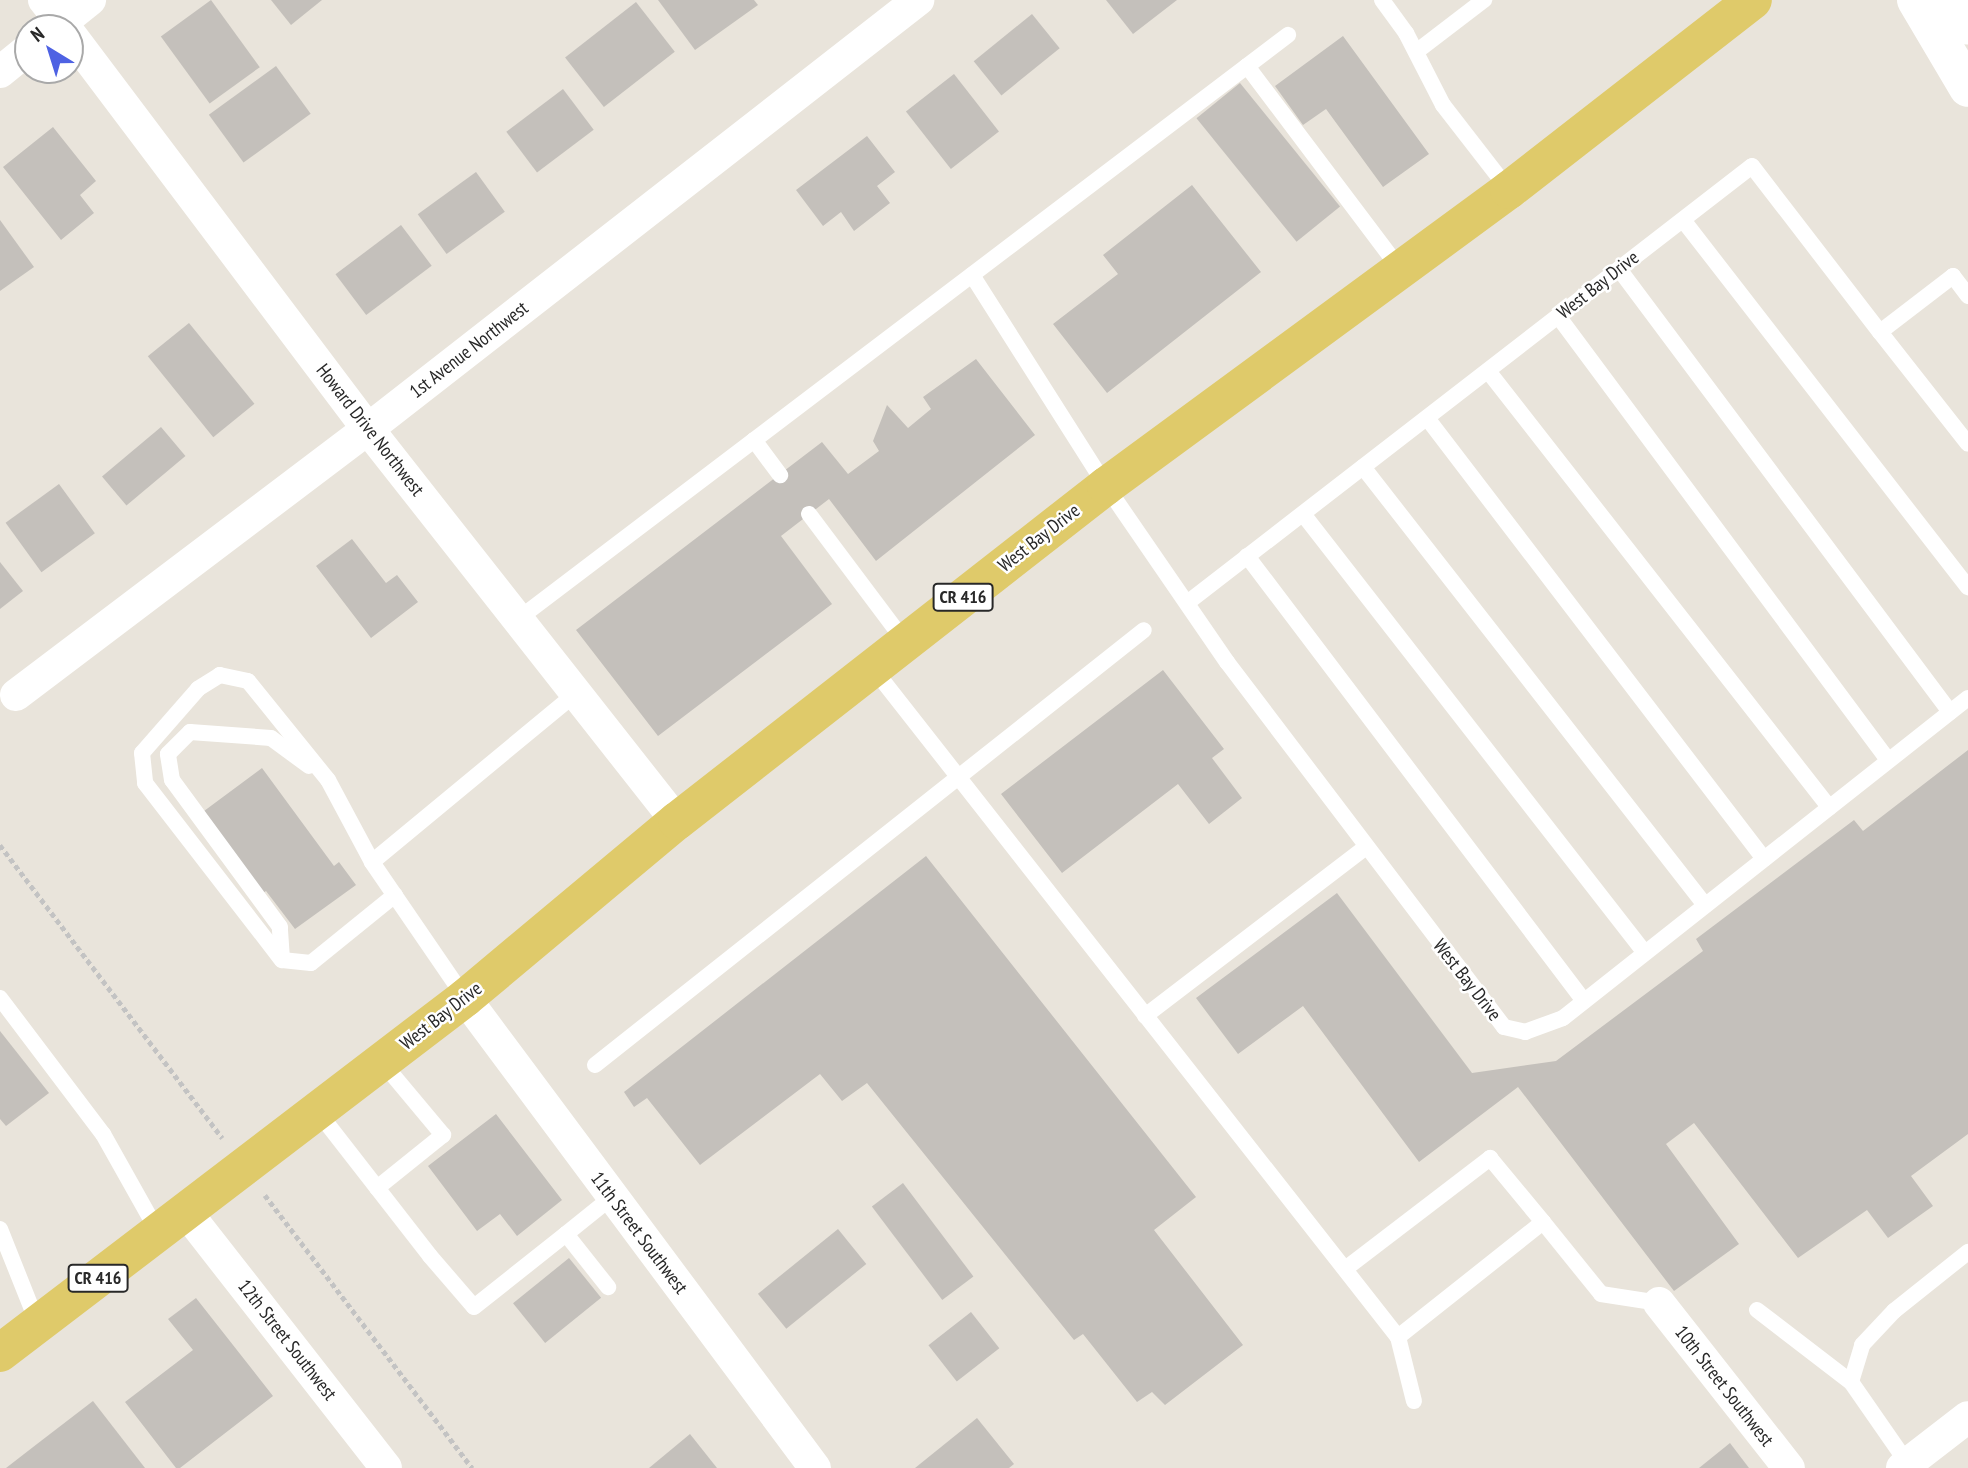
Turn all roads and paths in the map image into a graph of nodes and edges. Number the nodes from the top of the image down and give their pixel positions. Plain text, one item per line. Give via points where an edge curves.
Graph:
1 (90, 0) edge
2 (918, 0) edge
3 (1382, 0) edge
4 (1483, 0) edge
5 (1753, 0) edge
6 (1916, 0) edge
7 (1944, 0) edge
8 (70, 14) edge
9 (1968, 26) edge
10 (1288, 35) dead end
11 (1416, 52) junction
12 (84, 55) edge
13 (14, 61) edge
14 (1247, 66) junction
15 (0, 72) edge
16 (1968, 88) edge
17 (1509, 190) junction
18 (1683, 220) junction
19 (1401, 269) junction
20 (1619, 269) junction
21 (972, 275) junction
22 (1968, 296) edge
23 (1558, 316) junction
24 (1880, 332) junction
25 (1488, 371) junction
26 (1427, 418) junction
27 (368, 429) junction
28 (754, 440) junction
29 (1968, 444) edge
30 (1363, 467) junction
31 (780, 475) dead end
32 (1106, 486) junction
33 (809, 514) dead end
34 (1303, 514) junction
35 (1247, 556) junction
36 (1968, 588) edge
37 (1187, 603) junction
38 (517, 620) junction
39 (1144, 630) dead end
40 (905, 642) junction
41 (872, 667) junction
42 (575, 694) junction
43 (16, 695) dead end
44 (1968, 698) edge
45 (1950, 712) junction
46 (1888, 760) junction
47 (958, 778) junction
48 (328, 780) junction
49 (1829, 807) junction
50 (677, 821) junction
51 (1366, 847) junction
52 (1764, 859) junction
53 (372, 862) junction
54 (395, 895) junction
55 (1705, 905) junction
56 (1646, 953) junction
57 (282, 960) junction
58 (0, 998) edge
59 (465, 998) junction
60 (1584, 1001) junction
61 (1145, 1016) junction
62 (383, 1062) junction
63 (595, 1065) dead end
64 (318, 1112) junction
65 (377, 1188) junction
66 (612, 1197) junction
67 (1543, 1222) junction
68 (173, 1223) junction
69 (0, 1229) edge
70 (566, 1234) junction
71 (1968, 1252) edge
72 (1345, 1269) junction
73 (608, 1287) dead end
74 (1659, 1303) joint
75 (1757, 1310) dead end
76 (37, 1322) junction
77 (1398, 1337) junction
78 (0, 1353) edge
79 (1851, 1382) junction
80 (1414, 1401) dead end
81 (1968, 1417) edge
82 (1905, 1466) edge
83 (386, 1468) edge
84 (815, 1468) edge
85 (1789, 1468) edge

1 - 8 street
2 - 27 street, 1st Avenue Northwest
3 - 11 lane
4 - 11 lane
5 - 17 main road, West Bay Drive / CR 416
6 - 16 main road
7 - 9 main road
10 - 14 lane
11 - 17 lane via 1443,105
12 - 27 street, Howard Drive Northwest
13 - 15 street
14 - 19 lane
14 - 21 lane
17 - 19 main road, West Bay Drive / CR 416
18 - 20 lane, West Bay Drive
18 - 24 lane, West Bay Drive via 1752,166
18 - 36 lane
19 - 32 main road, West Bay Drive / CR 416
20 - 23 lane, West Bay Drive
20 - 45 lane
21 - 28 lane
21 - 32 lane, West Bay Drive
22 - 24 lane via 1952,276
23 - 25 lane, West Bay Drive
23 - 46 lane
24 - 29 lane
25 - 26 lane, West Bay Drive
25 - 49 lane
26 - 30 lane, West Bay Drive
26 - 52 lane
27 - 38 street, Howard Drive Northwest
27 - 43 street, 1st Avenue Northwest
28 - 31 lane
28 - 38 lane
30 - 34 lane, West Bay Drive
30 - 55 lane
32 - 37 lane, West Bay Drive
32 - 40 main road, West Bay Drive / CR 416
33 - 40 lane
34 - 35 lane, West Bay Drive
34 - 56 lane
35 - 37 lane, West Bay Drive
35 - 60 lane
37 - 51 lane, West Bay Drive
38 - 42 street, Howard Drive Northwest
39 - 47 lane
40 - 41 main road, West Bay Drive / CR 416
41 - 47 lane
41 - 50 main road, West Bay Drive / CR 416
42 - 50 street, Howard Drive Northwest
42 - 53 lane
44 - 45 lane, West Bay Drive
45 - 46 lane, West Bay Drive
46 - 49 lane, West Bay Drive
47 - 61 lane
47 - 63 lane
48 - 53 lane
48 - 57 lane via 271,738 190,732 168,754 172,780 280,927
48 - 57 lane via 248,681 220,675 198,689 142,753 145,782
49 - 52 lane, West Bay Drive
50 - 59 main road, West Bay Drive / CR 416
51 - 60 lane, West Bay Drive via 1504,1027 1525,1032 1563,1018
51 - 61 lane
52 - 55 lane, West Bay Drive
53 - 54 lane
54 - 57 lane via 311,963
54 - 59 lane
55 - 56 lane, West Bay Drive
56 - 60 lane, West Bay Drive
58 - 68 lane
59 - 62 main road, West Bay Drive / CR 416
59 - 66 street, 11th Street Southwest
61 - 72 lane
62 - 64 main road, West Bay Drive / CR 416
62 - 65 lane via 443,1135
64 - 65 lane
64 - 68 main road, West Bay Drive / CR 416
65 - 70 lane via 474,1307
66 - 70 lane
66 - 84 street, 11th Street Southwest
67 - 72 lane via 1490,1158
67 - 74 lane via 1601,1294
67 - 77 lane
68 - 76 main road, West Bay Drive / CR 416
68 - 83 street, 12th Street Southwest
69 - 76 lane
70 - 73 lane
71 - 79 lane via 1894,1311 1862,1345
72 - 77 lane
74 - 85 street, 10th Street Southwest
75 - 79 lane
76 - 78 main road, West Bay Drive / CR 416
77 - 80 lane
79 - 82 lane
81 - 82 street

